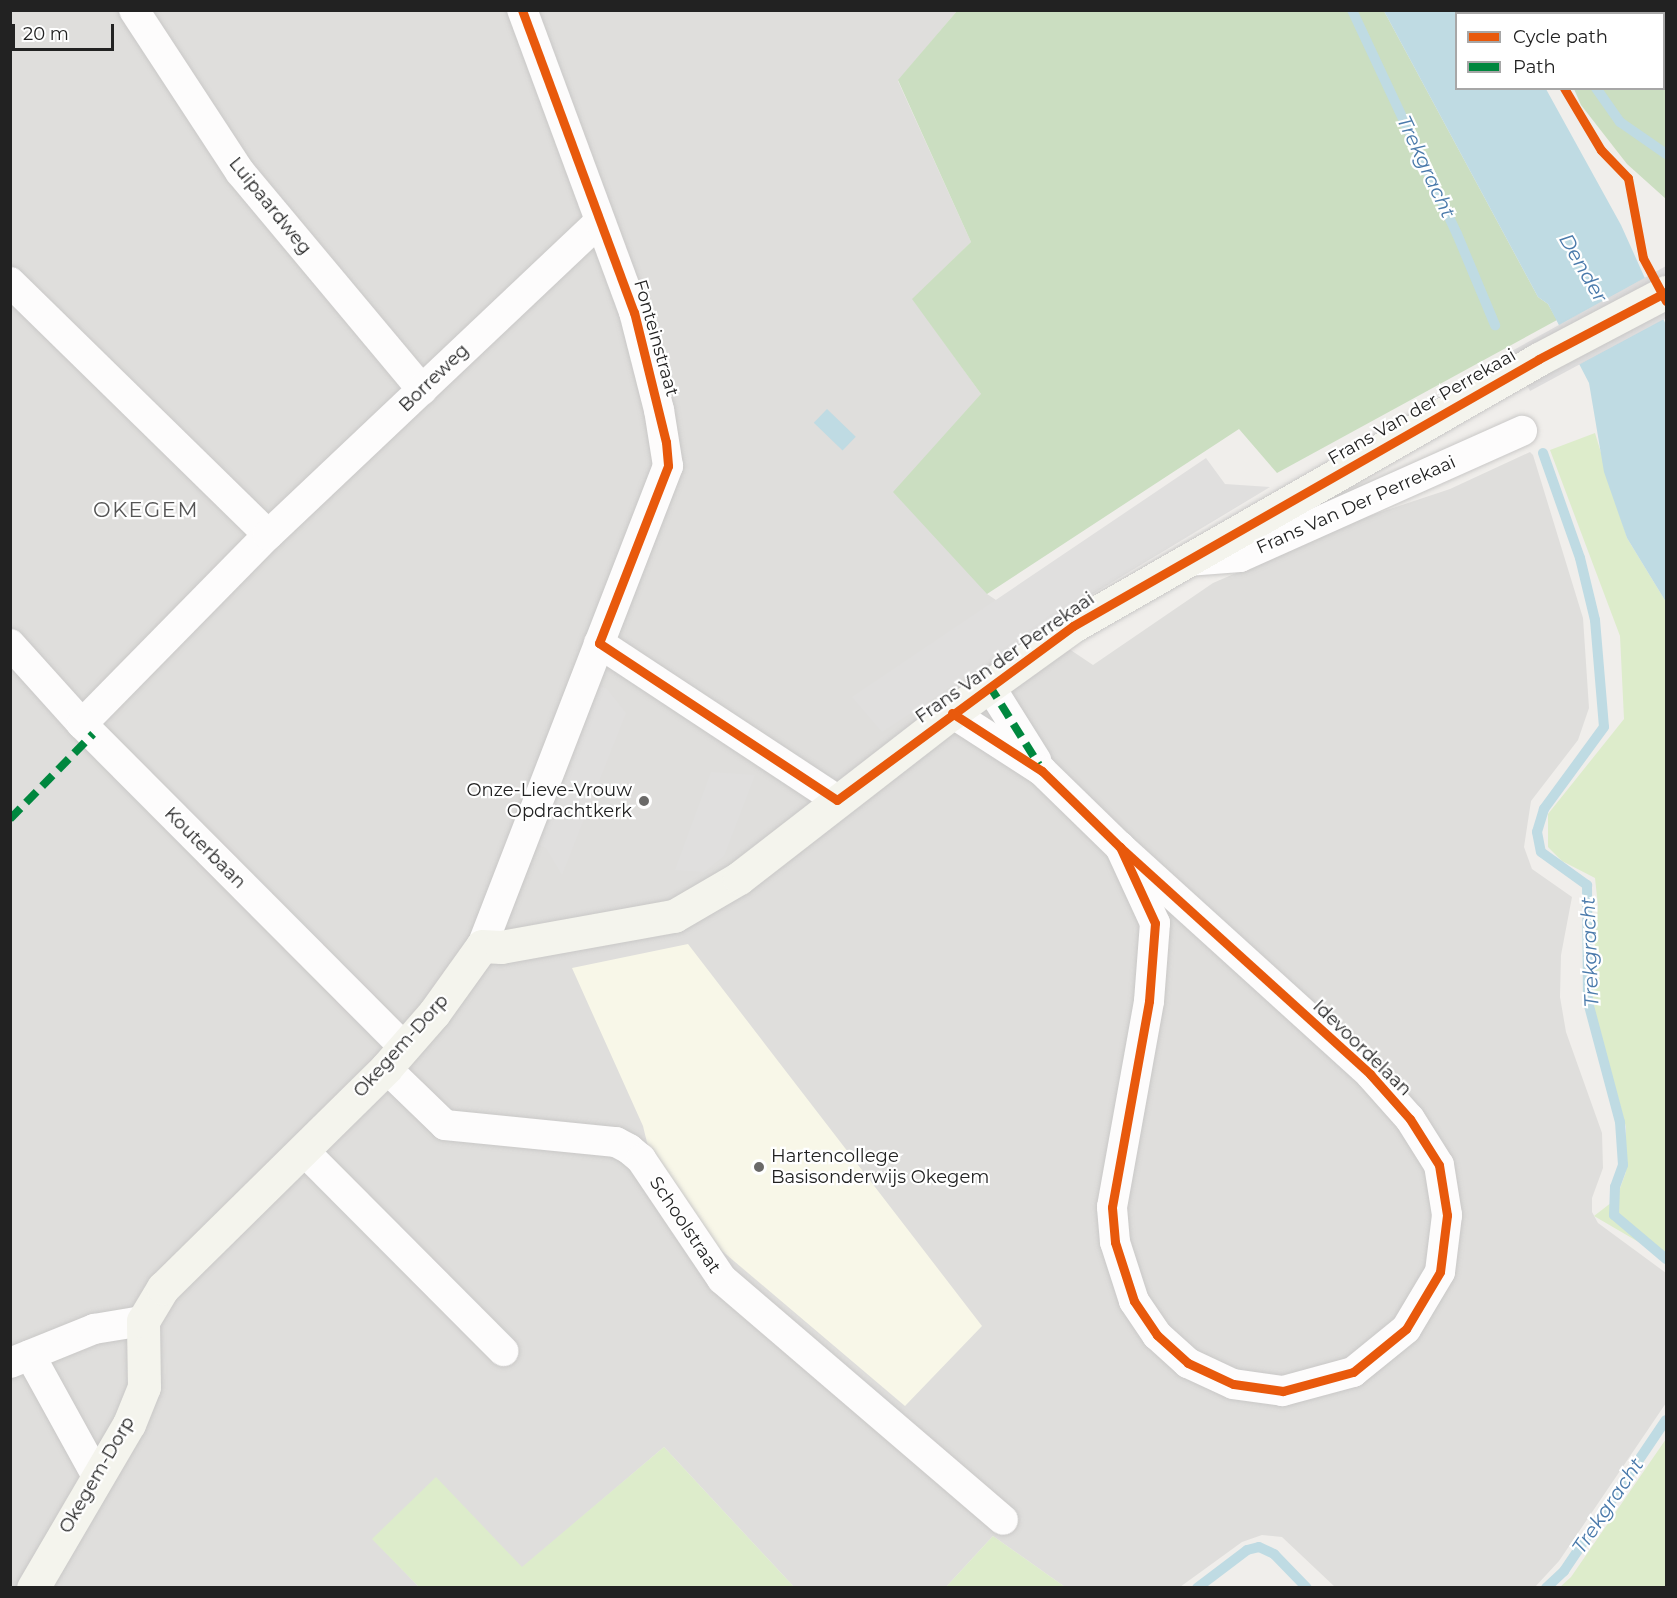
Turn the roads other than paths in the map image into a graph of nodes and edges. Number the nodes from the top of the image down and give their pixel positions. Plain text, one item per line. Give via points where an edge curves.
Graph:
1 (134, 10) edge
2 (522, 10) edge
3 (599, 222) junction
4 (10, 282) edge
5 (1666, 292) edge
6 (1539, 359) joint
7 (422, 390) junction
8 (1522, 431) dead end
9 (268, 535) junction
10 (1187, 561) junction
11 (599, 643) junction
12 (10, 644) edge
13 (989, 685) junction
14 (952, 713) junction
15 (82, 724) junction
16 (1042, 771) junction
17 (837, 800) junction
18 (1120, 847) junction
19 (482, 946) junction
20 (396, 1058) junction
21 (303, 1150) junction
22 (143, 1321) junction
23 (503, 1352) dead end
24 (20, 1359) edge
25 (98, 1478) junction
26 (1003, 1520) dead end
27 (33, 1587) edge

1 - 7 street, Luipaardweg via 240,172
2 - 3 street, Fonteinstraat
3 - 7 street, Borreweg
3 - 11 street, Fonteinstraat via 634,312 659,410 668,466
4 - 9 street
5 - 6 main road, Frans Van Der Perrekaai
6 - 10 main road, Frans Van der Perrekaai
7 - 9 street, Borreweg
8 - 10 street, Frans Van Der Perrekaai via 1240,557
9 - 15 street, Borreweg
10 - 13 main road, Frans Van der Perrekaai via 1073,626
11 - 17 street
11 - 19 street, Fonteinstraat
12 - 15 street, Kouterbaan
13 - 14 main road, Frans Van der Perrekaai
13 - 16 street, Idevoordelaan
14 - 16 street, Idevoordelaan
14 - 17 main road, Frans Van der Perrekaai
15 - 20 street, Kouterbaan
16 - 18 street, Idevoordelaan
17 - 19 main road, Frans Van der Perrekaai via 739,878 674,916 501,947
18 - 18 street, Idevoordelaan via 1155,923 1149,1001 1112,1207 1115,1242 1134,1301 1158,1335 1188,1363 1233,1384 1283,1391 1353,1372 1406,1329 1440,1272 1447,1215 1439,1165 1410,1119 1370,1074
19 - 20 main road, Okegem-Dorp
20 - 21 main road, Okegem-Dorp
20 - 26 street, Schoolstraat via 445,1125 616,1142 629,1149 641,1159 722,1279
21 - 22 main road, Okegem-Dorp via 164,1288
21 - 23 street
22 - 24 street via 94,1329
22 - 25 main road, Okegem-Dorp via 144,1387 129,1424
24 - 25 street via 35,1369
25 - 27 main road, Okegem-Dorp

